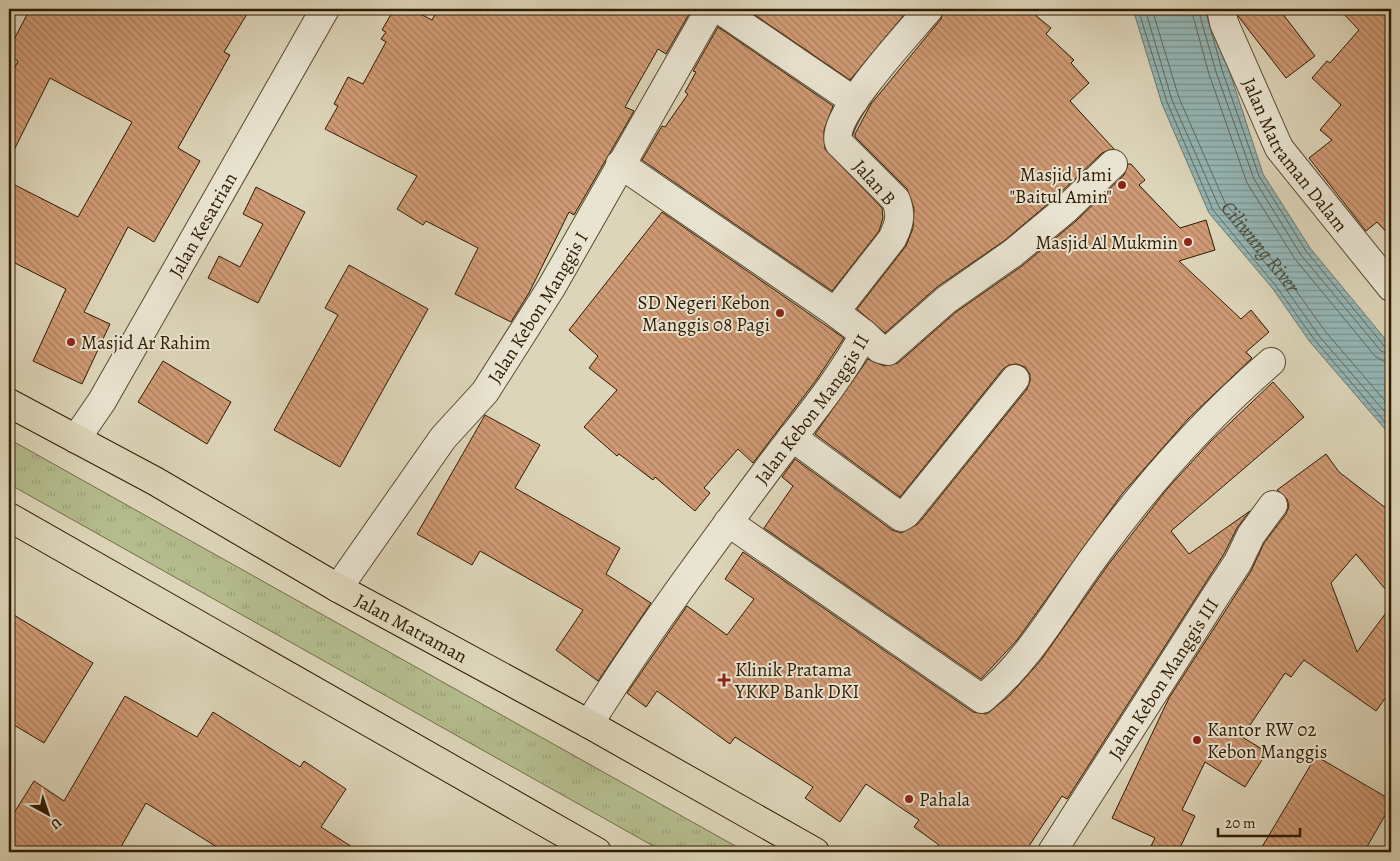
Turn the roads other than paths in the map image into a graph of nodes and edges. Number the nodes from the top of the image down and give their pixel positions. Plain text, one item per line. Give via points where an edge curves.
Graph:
1 (325, 9) edge
2 (710, 9) edge
3 (719, 9) edge
4 (930, 9) edge
5 (1221, 9) edge
6 (854, 101) junction
7 (620, 164) junction
8 (1113, 164) dead end
9 (1391, 287) edge
10 (836, 312) junction
11 (864, 334) junction
12 (1271, 362) dead end
13 (1015, 380) dead end
14 (9, 403) edge
15 (792, 438) junction
16 (76, 439) junction
17 (1273, 505) dead end
18 (9, 517) edge
19 (728, 522) junction
20 (338, 588) junction
21 (589, 724) junction
22 (597, 852) edge
23 (815, 852) edge
24 (1052, 852) edge

1 - 16 street, Jalan Kesatrian via 102,401
2 - 7 street, Jalan Kebon Manggis I
3 - 6 street
4 - 6 street, Jalan B via 886,58
5 - 9 street, Jalan Matraman Dalam via 1224,23 1279,148
6 - 10 street, Jalan B via 836,137 896,200 901,213 892,239
7 - 10 street, Jalan Kebon Manggis II
7 - 20 street, Jalan Kebon Manggis I via 551,288 485,392 443,438
8 - 11 street via 1066,209 1013,253 946,300 888,352
10 - 11 street, Jalan Kebon Manggis II
11 - 15 street, Jalan Kebon Manggis II
12 - 19 street via 1232,396 1142,496 1038,638 982,699
13 - 15 street via 901,517
14 - 16 main road, Jalan Matraman
15 - 19 street, Jalan Kebon Manggis II
16 - 20 main road, Jalan Matraman via 156,481
17 - 24 street, Jalan Kebon Manggis III
18 - 22 main road
19 - 21 street, Jalan Kebon Manggis II
20 - 21 main road, Jalan Matraman
21 - 23 main road, Jalan Matraman

